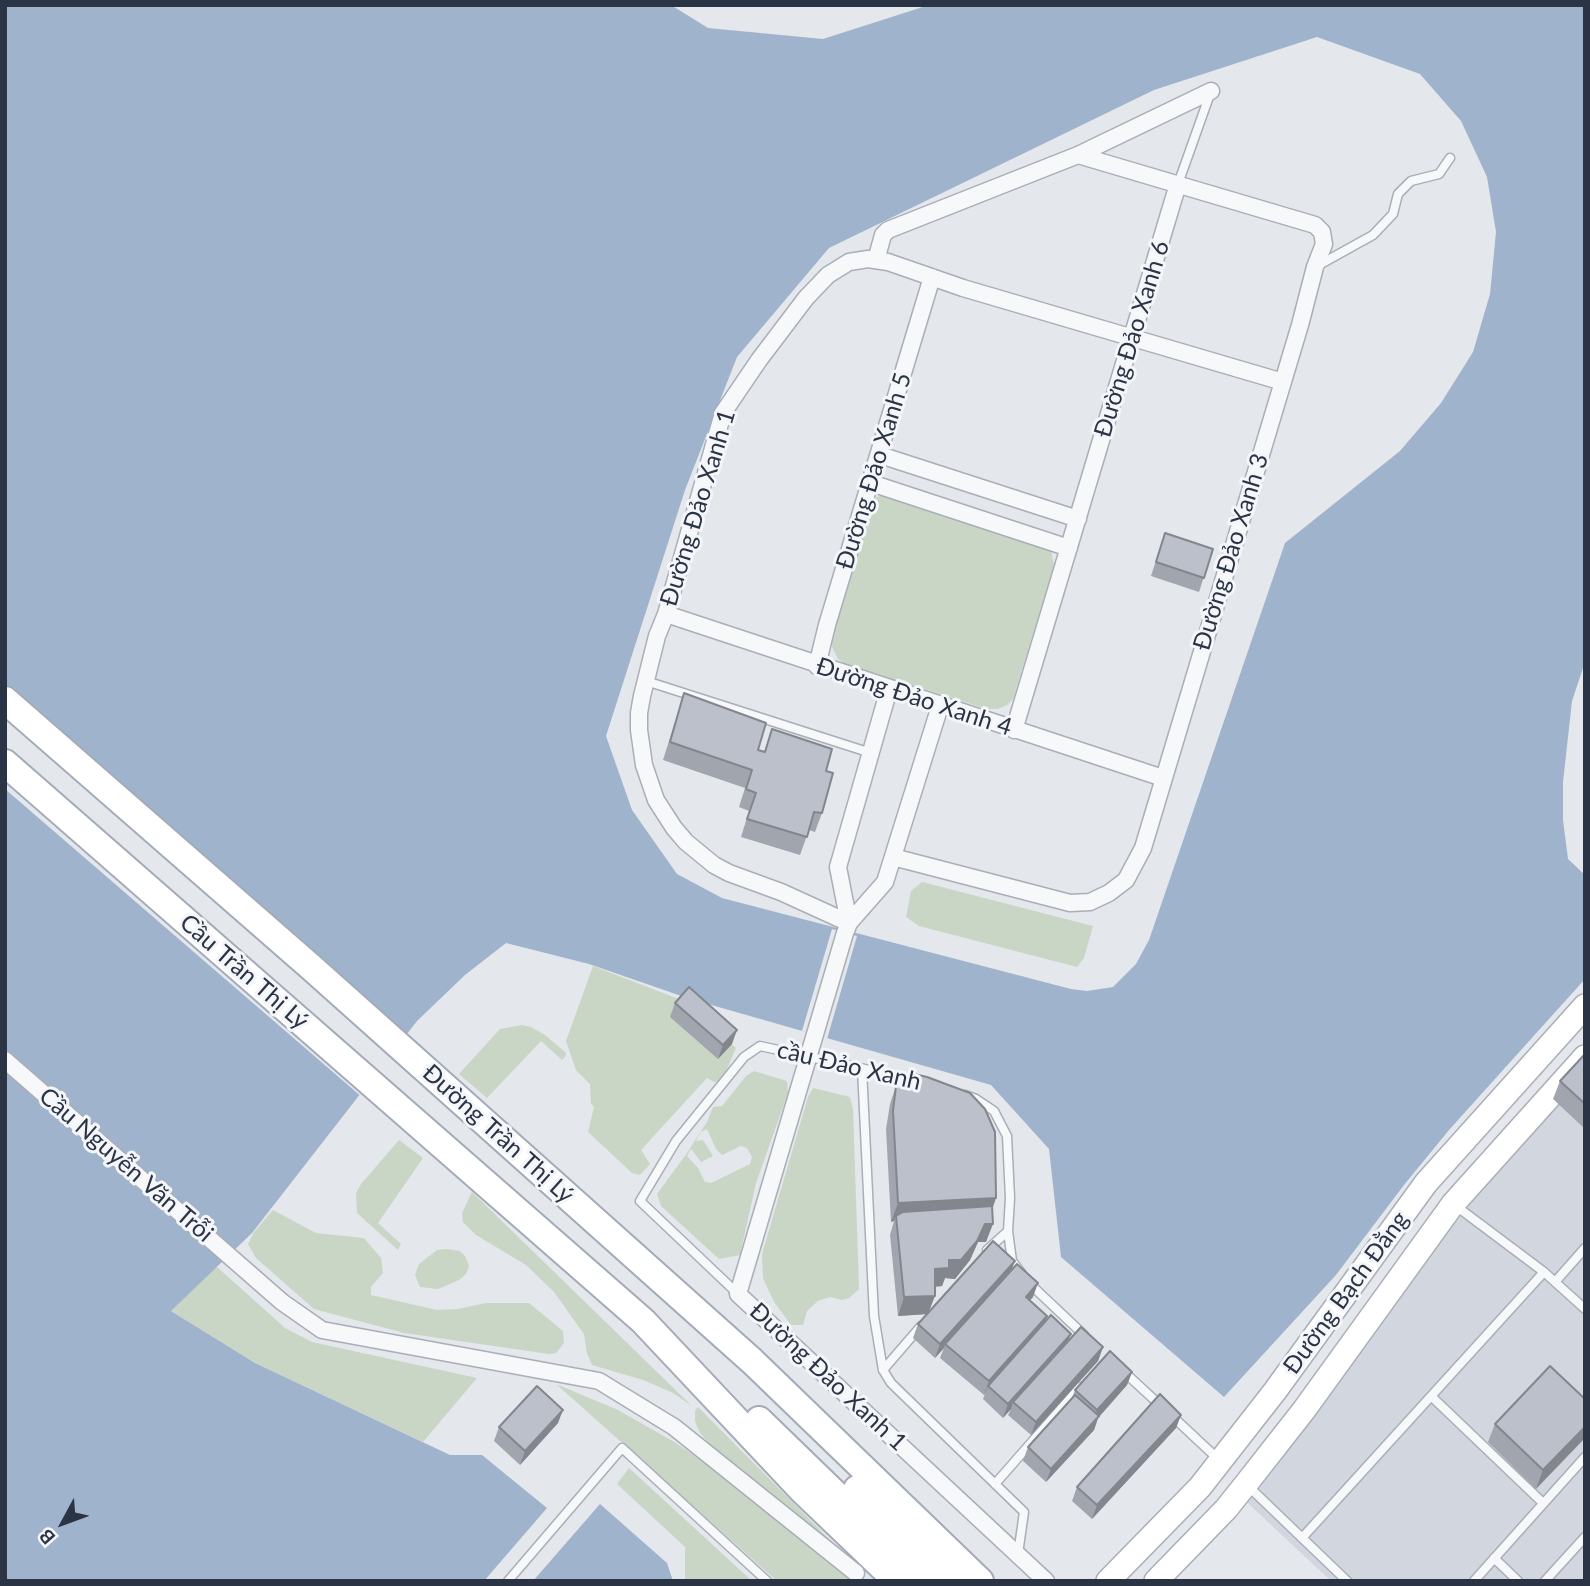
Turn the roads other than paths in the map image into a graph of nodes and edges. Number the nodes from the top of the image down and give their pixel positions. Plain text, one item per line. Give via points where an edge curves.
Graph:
1 (1211, 91) joint
2 (1077, 155) junction
3 (1450, 158) dead end
4 (1178, 184) junction
5 (876, 260) junction
6 (1315, 267) junction
7 (932, 277) junction
8 (1132, 339) junction
9 (1283, 382) junction
10 (880, 455) junction
11 (872, 483) junction
12 (1078, 519) junction
13 (1069, 548) junction
14 (666, 614) junction
15 (817, 666) junction
16 (646, 681) junction
17 (889, 689) junction
18 (674, 690) junction
19 (5, 700) edge
20 (940, 706) junction
21 (685, 707) edge
22 (1014, 730) junction
23 (830, 739) junction
24 (812, 747) edge
25 (870, 752) junction
26 (5, 763) edge
27 (1163, 778) junction
28 (893, 857) junction
29 (847, 928) junction
30 (1585, 1006) edge
31 (807, 1058) junction
32 (1585, 1058) edge
33 (5, 1060) edge
34 (862, 1069) junction
35 (924, 1082) edge
36 (955, 1092) edge
37 (482, 1180) joint
38 (1426, 1183) junction
39 (1453, 1204) junction
40 (1008, 1231) junction
41 (1585, 1248) edge
42 (977, 1261) edge
43 (1544, 1272) junction
44 (1555, 1282) junction
45 (667, 1287) junction
46 (738, 1294) junction
47 (1585, 1309) edge
48 (643, 1321) junction
49 (926, 1321) edge
50 (1088, 1339) edge
51 (1118, 1366) edge
52 (883, 1370) junction
53 (1090, 1376) edge
54 (1431, 1396) junction
55 (1220, 1461) junction
56 (1583, 1461) edge
57 (995, 1484) junction
58 (1246, 1484) junction
59 (1543, 1503) junction
60 (1585, 1537) edge
61 (1302, 1538) junction
62 (1018, 1554) junction
63 (1494, 1558) junction
64 (856, 1573) dead end
65 (508, 1581) edge
66 (767, 1581) edge
67 (897, 1581) edge
68 (925, 1581) edge
69 (952, 1581) edge
70 (979, 1581) edge
71 (1046, 1581) edge
72 (1108, 1581) edge
73 (1156, 1581) edge
74 (1347, 1581) edge
75 (1474, 1581) edge
76 (1518, 1581) edge
77 (1545, 1581) edge

1 - 2 street, Đường Đảo Xanh 6
1 - 4 lane, Đường Đảo Xanh 6
2 - 4 street, Đường Đảo Xanh 3
2 - 5 street, Đường Đảo Xanh 6 via 888,230
3 - 6 lane via 1439,174 1410,181 1398,194 1394,214 1373,235
4 - 6 street, Đường Đảo Xanh 3 via 1315,225 1324,244
4 - 8 street, Đường Đảo Xanh 6
5 - 7 street, Đường Đảo Xanh 1
5 - 14 street, Đường Đảo Xanh 1 via 849,262 828,275 733,396 717,430
6 - 9 street, Đường Đảo Xanh 3
7 - 8 street, Đường Đảo Xanh 1
7 - 10 street, Đường Đảo Xanh 5
8 - 9 street, Đường Đảo Xanh 1
8 - 12 street, Đường Đảo Xanh 6
9 - 27 street, Đường Đảo Xanh 3
10 - 11 street, Đường Đảo Xanh 5
10 - 12 street
11 - 13 street
11 - 15 street, Đường Đảo Xanh 5
12 - 13 street, Đường Đảo Xanh 6
13 - 22 street, Đường Đảo Xanh 6
14 - 15 street, Đường Đảo Xanh 4
14 - 16 street, Đường Đảo Xanh 1
15 - 17 street, Đường Đảo Xanh 4
16 - 18 lane
16 - 29 street, Đường Đảo Xanh 1 via 639,713 640,748 656,800 674,828 714,865 781,892
17 - 20 street, Đường Đảo Xanh 4
17 - 25 street, Đường Đảo Xanh 1
18 - 21 lane
18 - 23 lane
19 - 45 main road, Đường Trần Thị Lý
20 - 22 street, Đường Đảo Xanh 4
20 - 28 street, Đường Đảo Xanh 1
22 - 27 street, Đường Đảo Xanh 4
23 - 24 lane
23 - 25 lane
25 - 29 street, Đường Đảo Xanh 1 via 838,867
26 - 37 main road, Cầu Trần Thị Lý
27 - 28 street, Đường Đảo Xanh 3 via 1136,863 1126,880 1090,902 1070,903
28 - 29 street, Đường Đảo Xanh 1 via 885,882
29 - 31 street, Đường Đảo Xanh 1
30 - 38 main road, Đường Bạch Đằng
31 - 34 lane, cầu Đảo Xanh
31 - 46 street, Đường Đảo Xanh 1
31 - 46 lane, cầu Đảo Xanh via 760,1046 744,1057 676,1141 640,1201
32 - 39 main road, Đường Bạch Đằng
33 - 64 street, Cầu Nguyễn Văn Trỗi via 282,1302 322,1329 599,1381 674,1427
34 - 35 lane, cầu Đảo Xanh
34 - 52 lane via 874,1316
36 - 40 lane, cầu Đảo Xanh via 994,1111 1007,1136
37 - 48 main road, Đường Trần Thị Lý
38 - 39 main road
38 - 55 main road, Đường Bạch Đằng
39 - 43 lane
39 - 58 main road, Đường Bạch Đằng
40 - 42 lane
40 - 50 lane, cầu Đảo Xanh via 1012,1261
41 - 44 lane
43 - 44 lane
43 - 54 lane
44 - 47 lane
45 - 69 main road via 739,1374
45 - 70 main road, Đường Trần Thị Lý via 752,1361
46 - 62 street, Đường Đảo Xanh 1
48 - 67 main road, Đường Trần Thị Lý via 802,1490
48 - 68 main road via 727,1388
49 - 52 lane
51 - 55 lane
52 - 57 lane
53 - 57 lane
54 - 59 lane
54 - 61 lane
55 - 58 main road
55 - 72 main road, Đường Bạch Đằng
56 - 59 lane
57 - 62 lane via 1024,1512
58 - 61 lane
58 - 73 main road, Đường Bạch Đằng
59 - 63 lane
60 - 77 lane
61 - 74 lane
62 - 71 street, Đường Đảo Xanh 1
63 - 75 lane
63 - 76 lane
65 - 66 lane via 622,1448

